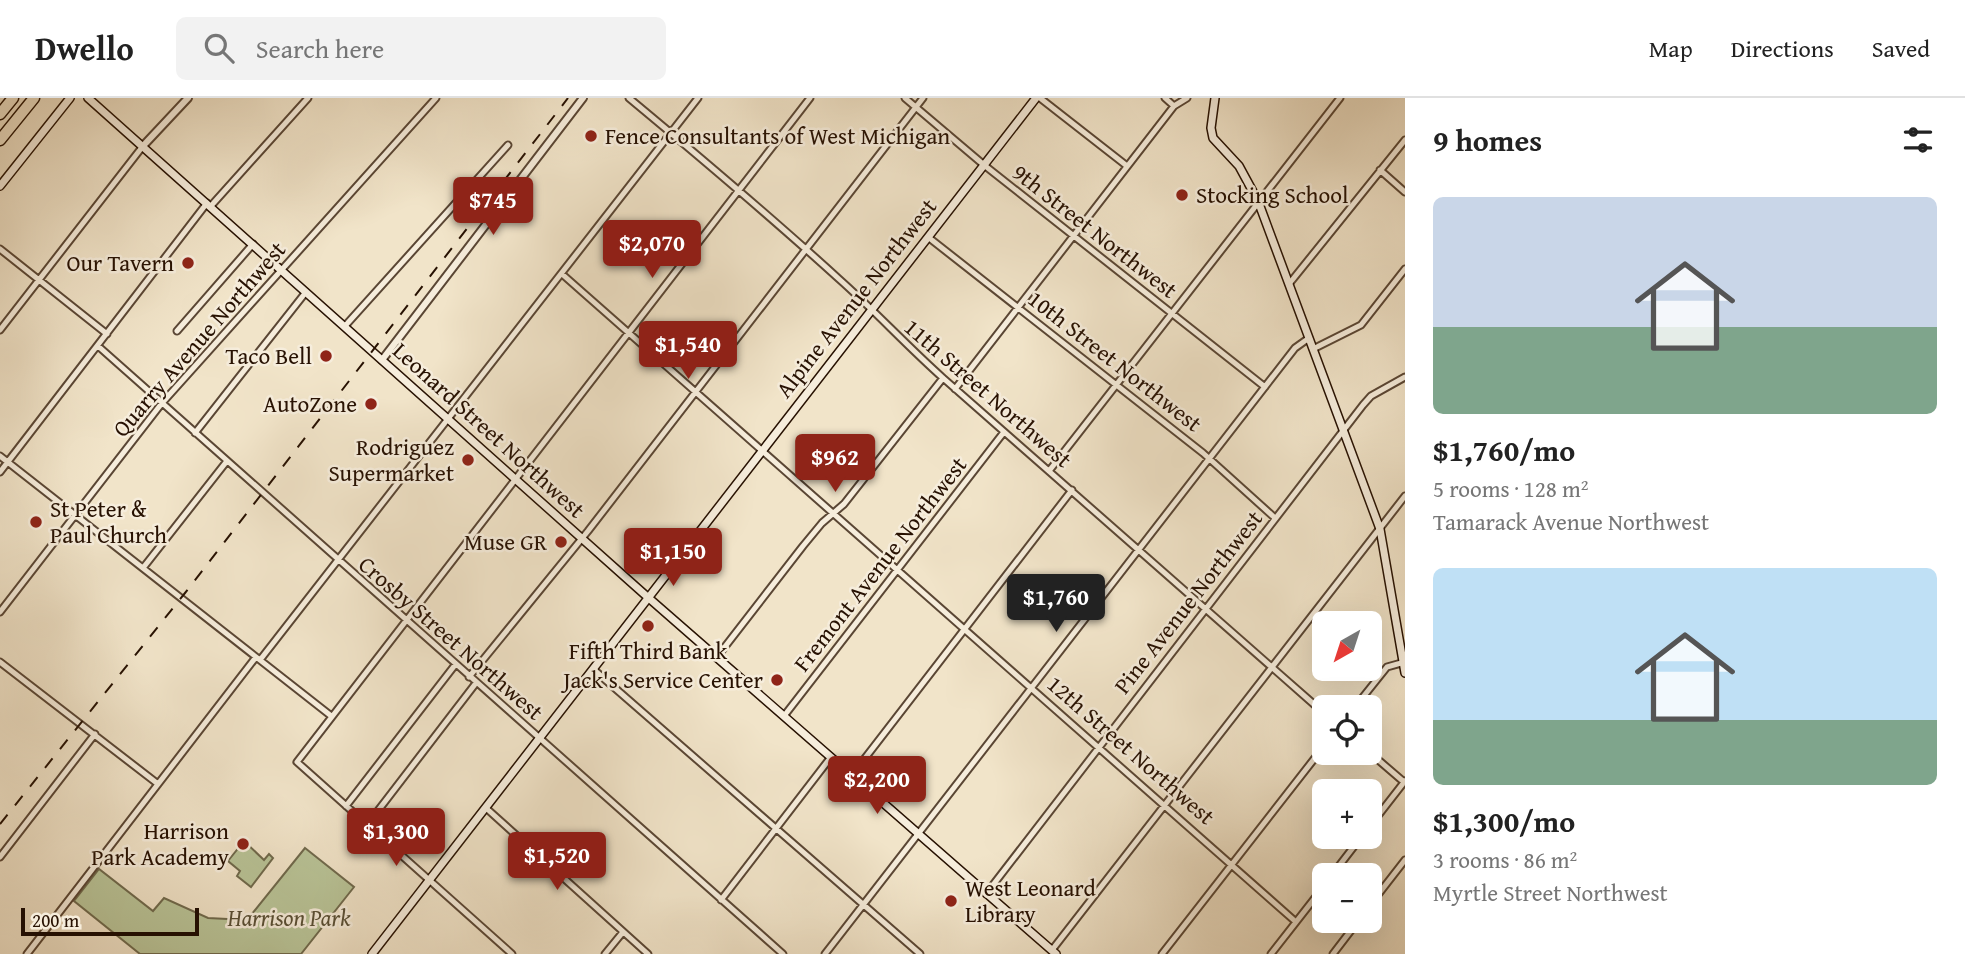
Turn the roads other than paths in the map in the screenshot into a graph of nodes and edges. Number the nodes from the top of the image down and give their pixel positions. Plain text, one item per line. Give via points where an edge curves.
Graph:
1 (13, 98) edge
2 (34, 98) edge
3 (70, 98) edge
4 (88, 98) edge
5 (188, 98) edge
6 (308, 98) edge
7 (436, 98) edge
8 (583, 98) edge
9 (629, 98) edge
10 (698, 98) edge
11 (810, 98) edge
12 (905, 98) edge
13 (923, 98) edge
14 (1038, 98) edge
15 (1165, 98) edge
16 (1187, 98) edge
17 (1215, 98) edge
18 (1340, 98) edge
19 (1174, 106) junction
20 (916, 107) junction
21 (0, 114) edge
22 (671, 133) junction
23 (0, 140) edge
24 (1405, 140) edge
25 (509, 145) dead end
26 (143, 146) junction
27 (984, 165) junction
28 (1128, 166) junction
29 (1380, 170) junction
30 (0, 186) edge
31 (738, 191) junction
32 (1405, 192) edge
33 (1258, 201) junction
34 (209, 205) junction
35 (1073, 236) junction
36 (928, 237) junction
37 (253, 244) junction
38 (0, 250) edge
39 (806, 250) junction
40 (1405, 269) edge
41 (281, 270) junction
42 (562, 274) junction
43 (39, 279) junction
44 (1289, 284) junction
45 (306, 292) junction
46 (1019, 308) junction
47 (872, 309) junction
48 (1171, 313) junction
49 (345, 326) junction
50 (0, 330) edge
51 (177, 331) dead end
52 (629, 331) junction
53 (107, 334) junction
54 (1309, 338) junction
55 (98, 346) junction
56 (1313, 349) junction
57 (383, 360) junction
58 (1405, 377) edge
59 (943, 378) junction
60 (1117, 384) junction
61 (1265, 387) junction
62 (956, 389) junction
63 (696, 391) junction
64 (162, 403) junction
65 (450, 420) junction
66 (1343, 430) junction
67 (1003, 432) junction
68 (195, 433) junction
69 (763, 450) junction
70 (0, 456) edge
71 (1209, 458) junction
72 (227, 461) junction
73 (8, 462) junction
74 (1049, 471) junction
75 (0, 472) edge
76 (516, 478) junction
77 (1072, 490) junction
78 (1405, 496) edge
79 (834, 512) junction
80 (75, 515) junction
81 (1275, 518) junction
82 (1380, 529) junction
83 (582, 538) junction
84 (1138, 548) junction
85 (339, 562) junction
86 (143, 568) junction
87 (899, 568) junction
88 (649, 597) junction
89 (1205, 609) junction
90 (0, 612) edge
91 (405, 619) junction
92 (966, 629) junction
93 (717, 657) junction
94 (258, 659) junction
95 (0, 662) edge
96 (1404, 662) edge
97 (455, 665) junction
98 (1272, 667) junction
99 (593, 669) junction
100 (1405, 673) edge
101 (470, 677) junction
102 (476, 683) junction
103 (1032, 687) junction
104 (1365, 695) edge
105 (1312, 702) edge
106 (330, 715) junction
107 (784, 716) junction
108 (95, 734) junction
109 (539, 739) junction
110 (1099, 746) junction
111 (831, 757) junction
112 (1312, 762) edge
113 (1382, 763) edge
114 (852, 775) junction
115 (1405, 782) edge
116 (158, 784) junction
117 (1165, 803) junction
118 (346, 806) junction
119 (486, 808) junction
120 (1382, 811) edge
121 (367, 825) junction
122 (776, 828) junction
123 (919, 834) junction
124 (1352, 849) edge
125 (0, 857) edge
126 (1405, 860) edge
127 (1341, 863) edge
128 (1232, 864) junction
129 (429, 880) junction
130 (1382, 890) edge
131 (986, 894) junction
132 (721, 900) junction
133 (1312, 902) edge
134 (864, 905) junction
135 (1296, 922) junction
136 (623, 932) junction
137 (1349, 933) edge
138 (509, 953) edge
139 (1054, 953) edge
140 (27, 954) edge
141 (372, 954) edge
142 (606, 954) edge
143 (648, 954) edge
144 (783, 954) edge
145 (825, 954) edge
146 (920, 954) edge
147 (1162, 954) edge
148 (1271, 954) edge
149 (1333, 954) edge

1 - 21 highway
2 - 23 highway
3 - 30 main road
4 - 26 main road, Leonard Street Northwest
5 - 26 street
6 - 34 street
7 - 41 street, Quarry Avenue Northwest
8 - 57 street
9 - 22 street, 11th Street Northwest
10 - 22 street
11 - 31 street
12 - 20 street, 9th Street Northwest
13 - 20 street
14 - 27 main road, Alpine Avenue Northwest
14 - 28 street
15 - 19 street
16 - 19 street
17 - 33 main road via 1213,138 1239,166
18 - 33 street
19 - 28 street
20 - 27 street, 9th Street Northwest
20 - 39 street
22 - 31 street, 11th Street Northwest
22 - 42 street
24 - 29 street
25 - 49 street
26 - 34 main road, Leonard Street Northwest
26 - 43 street
27 - 35 street, 9th Street Northwest
27 - 36 main road, Alpine Avenue Northwest
28 - 35 street
29 - 32 street
29 - 44 street
31 - 39 street, 11th Street Northwest
31 - 52 street
33 - 44 main road
33 - 48 street
34 - 37 main road, Leonard Street Northwest
34 - 53 street
35 - 46 street
35 - 48 street, 9th Street Northwest
36 - 46 street, 10th Street Northwest
36 - 47 main road, Alpine Avenue Northwest
37 - 41 main road, Leonard Street Northwest
37 - 51 street
38 - 43 street
39 - 47 street, 11th Street Northwest
39 - 63 street
40 - 56 street via 1356,330
41 - 45 main road, Leonard Street Northwest
41 - 64 street, Quarry Avenue Northwest
42 - 52 street, 12th Street Northwest
42 - 65 street
43 - 50 street
43 - 53 street
44 - 54 main road
45 - 49 main road, Leonard Street Northwest
45 - 68 street
46 - 60 street, 10th Street Northwest
46 - 62 street
47 - 59 street, 11th Street Northwest
47 - 69 main road, Alpine Avenue Northwest
48 - 60 street
48 - 61 street, 9th Street Northwest
49 - 57 main road, Leonard Street Northwest
52 - 63 street, 12th Street Northwest
52 - 76 street
53 - 55 street
54 - 56 main road
54 - 61 street
55 - 64 street, Crosby Street Northwest
55 - 73 street
56 - 66 main road
57 - 65 main road, Leonard Street Northwest
58 - 66 street, Pine Avenue Northwest via 1371,396
59 - 62 street, 11th Street Northwest
59 - 79 street
60 - 71 street, 10th Street Northwest
60 - 74 street
61 - 71 street
62 - 67 street, 11th Street Northwest
63 - 69 street, 12th Street Northwest
63 - 83 street
64 - 68 street, Crosby Street Northwest
64 - 80 street, Quarry Avenue Northwest
65 - 76 main road, Leonard Street Northwest
65 - 85 street
66 - 81 street, Pine Avenue Northwest
66 - 82 main road
67 - 74 street, 11th Street Northwest
67 - 87 street, Fremont Avenue Northwest
68 - 72 street, Crosby Street Northwest
69 - 79 street, 12th Street Northwest
69 - 88 main road, Alpine Avenue Northwest
70 - 73 street
71 - 81 street, 10th Street Northwest
71 - 84 street
72 - 85 street, Crosby Street Northwest
72 - 86 street
73 - 75 street
73 - 80 street
74 - 77 street, 11th Street Northwest
76 - 83 main road, Leonard Street Northwest
76 - 91 street
77 - 84 street, 11th Street Northwest
77 - 92 street
78 - 82 street
79 - 87 street, 12th Street Northwest
79 - 93 street
80 - 86 street
80 - 90 street, Quarry Avenue Northwest
81 - 89 street, Pine Avenue Northwest
82 - 96 main road
82 - 98 street
83 - 88 main road, Leonard Street Northwest
83 - 101 street
84 - 89 street, 11th Street Northwest
84 - 103 street
85 - 91 street, Crosby Street Northwest
85 - 94 street
86 - 94 street
87 - 92 street, 12th Street Northwest
87 - 107 street, Fremont Avenue Northwest
88 - 93 main road, Leonard Street Northwest
88 - 99 main road, Alpine Avenue Northwest
89 - 98 street, 11th Street Northwest
89 - 110 street, Pine Avenue Northwest
91 - 97 street, Crosby Street Northwest
91 - 106 street
92 - 103 street, 12th Street Northwest
92 - 114 street
93 - 107 main road, Leonard Street Northwest
94 - 106 street
94 - 116 street
95 - 108 street
96 - 100 main road
96 - 104 street via 1387,667
97 - 101 street, Crosby Street Northwest
97 - 118 street
98 - 105 street, 11th Street Northwest
98 - 117 street
99 - 109 main road, Alpine Avenue Northwest
99 - 122 street
101 - 102 street, Crosby Street Northwest
102 - 109 street, Crosby Street Northwest
102 - 121 street
103 - 110 street, 12th Street Northwest
103 - 123 street
106 - 118 street via 297,762
107 - 111 main road, Leonard Street Northwest
108 - 116 street
108 - 125 street
109 - 119 main road, Alpine Avenue Northwest
109 - 132 street, Crosby Street Northwest
110 - 117 street, 12th Street Northwest
110 - 131 street, Pine Avenue Northwest
111 - 114 main road, Leonard Street Northwest
111 - 122 street
112 - 128 street
113 - 115 street
114 - 123 main road, Leonard Street Northwest
115 - 120 street
116 - 140 street
117 - 128 street, 12th Street Northwest
117 - 139 street
118 - 121 street
119 - 129 main road, Alpine Avenue Northwest
119 - 136 street
121 - 129 street
122 - 132 street
122 - 134 street
123 - 131 main road, Leonard Street Northwest
123 - 134 street
124 - 127 street
126 - 130 street
128 - 135 street, 12th Street Northwest
128 - 147 street
129 - 138 street
129 - 141 main road, Alpine Avenue Northwest
131 - 139 main road, Leonard Street Northwest
132 - 144 street, Crosby Street Northwest
133 - 135 street
134 - 145 street
134 - 146 street
135 - 148 street
136 - 142 street
136 - 143 street
137 - 149 street

